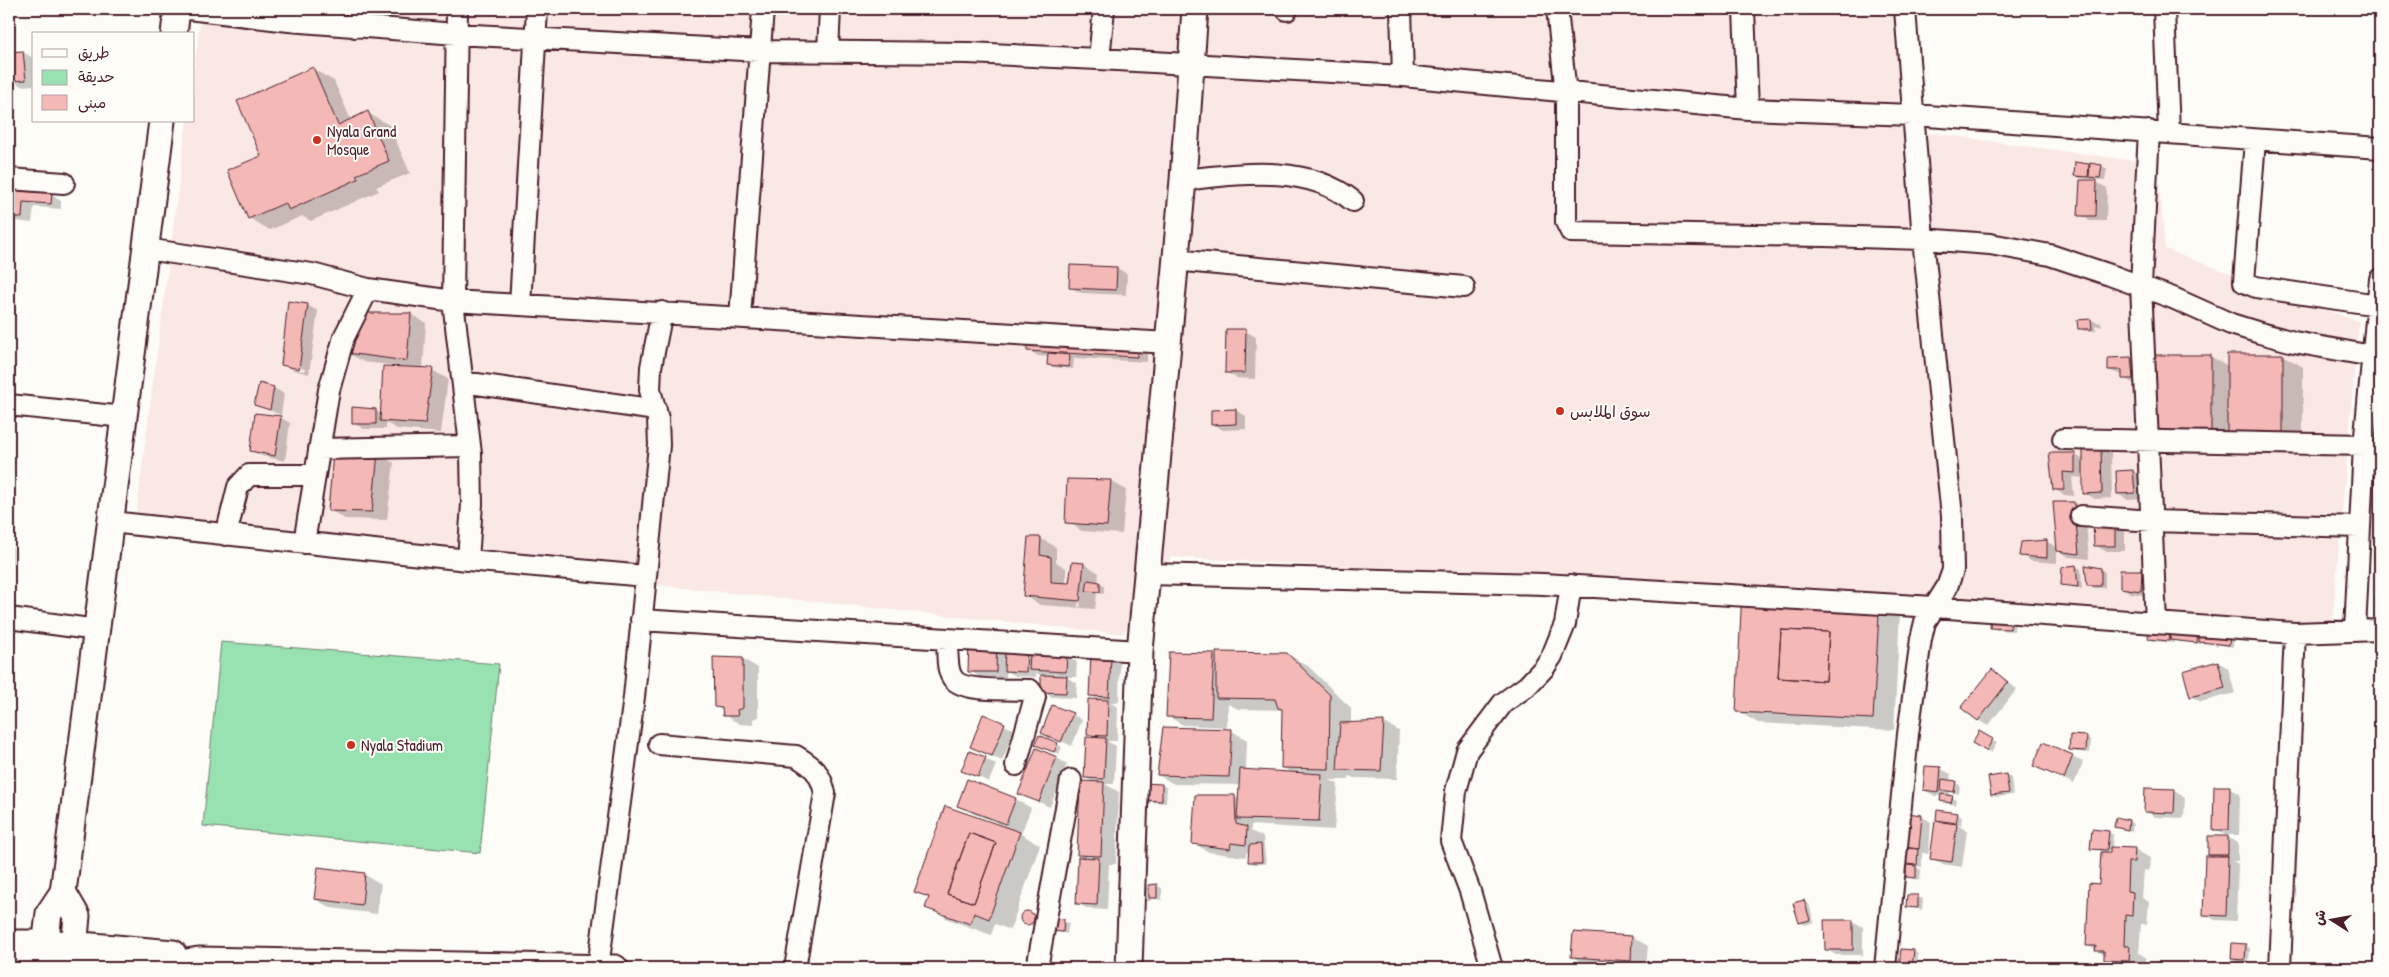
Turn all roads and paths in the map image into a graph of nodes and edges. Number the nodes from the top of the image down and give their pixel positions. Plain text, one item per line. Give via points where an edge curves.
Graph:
1 (177, 9) edge
2 (188, 9) edge
3 (457, 9) edge
4 (537, 9) edge
5 (763, 9) edge
6 (830, 9) edge
7 (1104, 9) edge
8 (1195, 9) edge
9 (1401, 9) edge
10 (1557, 9) edge
11 (1744, 9) edge
12 (1905, 9) edge
13 (2164, 9) edge
14 (290, 15) edge
15 (357, 18) edge
16 (174, 32) edge
17 (456, 34) junction
18 (536, 38) junction
19 (760, 51) junction
20 (828, 52) junction
21 (1099, 59) junction
22 (1192, 65) junction
23 (1403, 76) junction
24 (1566, 94) junction
25 (1748, 109) junction
26 (1914, 116) junction
27 (162, 122) edge
28 (2159, 132) junction
29 (2255, 140) junction
30 (2380, 148) edge
31 (9, 180) edge
32 (1183, 180) junction
33 (64, 183) dead end
34 (1353, 201) dead end
35 (1924, 239) junction
36 (146, 249) junction
37 (1174, 260) junction
38 (2380, 279) edge
39 (2141, 285) junction
40 (1464, 287) dead end
41 (368, 289) junction
42 (453, 300) junction
43 (520, 305) junction
44 (2378, 305) junction
45 (662, 312) junction
46 (740, 317) junction
47 (1169, 343) junction
48 (2372, 356) junction
49 (463, 382) junction
50 (2374, 393) edge
51 (9, 405) edge
52 (656, 410) junction
53 (124, 417) junction
54 (2063, 439) dead end
55 (2149, 442) junction
56 (2364, 445) junction
57 (470, 446) junction
58 (319, 449) junction
59 (315, 474) junction
60 (2081, 516) dead end
61 (2152, 521) junction
62 (111, 522) junction
63 (2359, 527) junction
64 (226, 535) junction
65 (304, 543) junction
66 (468, 560) junction
67 (1148, 574) junction
68 (645, 576) junction
69 (1572, 585) junction
70 (1934, 607) junction
71 (9, 618) edge
72 (641, 620) junction
73 (2156, 623) junction
74 (97, 630) junction
75 (2380, 630) edge
76 (2355, 631) junction
77 (2295, 633) junction
78 (947, 639) junction
79 (1140, 651) junction
80 (659, 744) dead end
81 (1016, 765) dead end
82 (1071, 780) dead end
83 (63, 892) junction
84 (9, 943) edge
85 (44, 959) edge
86 (73, 960) edge
87 (9, 963) edge
88 (294, 966) edge
89 (607, 968) edge
90 (795, 968) edge
91 (1037, 968) edge
92 (1129, 968) edge
93 (1492, 968) edge
94 (1885, 968) edge
95 (2280, 968) edge

1 - 16 main road
2 - 14 street
3 - 17 street
4 - 18 street
5 - 19 street
6 - 20 street
7 - 21 street
8 - 22 main road
9 - 23 street
10 - 24 street
11 - 25 street
12 - 26 street
13 - 28 street
14 - 15 street
15 - 17 street
17 - 18 street
17 - 42 street
18 - 19 street
18 - 43 street
19 - 20 street
19 - 46 street
20 - 21 street via 968,53
21 - 22 street
22 - 23 street
22 - 32 main road
23 - 24 street
24 - 25 street
24 - 35 street via 1566,222 1571,232
25 - 26 street
26 - 28 street
26 - 35 street
27 - 36 main road
28 - 29 street
28 - 39 street
29 - 30 street
29 - 44 street via 2244,282 2256,287
31 - 33 street
32 - 34 street via 1248,173 1271,174 1328,185
32 - 37 main road
35 - 39 street via 1990,244 2050,255
35 - 70 street via 1953,546 1953,570
36 - 41 street via 312,274
36 - 53 main road
37 - 40 street
37 - 47 main road
38 - 44 street
39 - 48 street via 2231,324 2260,333
39 - 55 street
41 - 42 street
41 - 58 street via 344,337 329,390
42 - 43 street
42 - 49 street
43 - 45 street
44 - 48 street
45 - 46 street
45 - 52 street via 650,390
46 - 47 street
47 - 67 main road
48 - 50 street
49 - 52 street
49 - 57 street
50 - 56 street
51 - 53 street
52 - 68 street via 658,445
53 - 62 main road
54 - 55 street
55 - 56 street
55 - 61 street
56 - 63 street
57 - 58 street
57 - 66 street via 472,504
58 - 59 street
59 - 64 street via 249,475 238,486
59 - 65 street
60 - 61 street
61 - 63 street
61 - 73 street
62 - 64 street
62 - 74 main road
63 - 76 street
64 - 65 street
65 - 66 street
66 - 68 street
67 - 69 street
67 - 79 main road
68 - 72 street
69 - 70 street
69 - 93 street via 1565,624 1552,656 1527,686 1503,703 1467,751 1456,791 1452,841
70 - 73 street
70 - 94 street via 1925,622 1921,639 1908,734
71 - 74 street
72 - 78 street
72 - 89 street
73 - 77 street
74 - 83 main road
75 - 76 street
76 - 77 street
77 - 95 street
78 - 79 street
78 - 81 street via 950,676 956,683 966,688 1030,690 1034,693
79 - 92 main road
80 - 90 street via 796,756 822,777 825,793
82 - 91 street
83 - 85 main road via 49,913
83 - 86 main road via 77,916
84 - 85 main road
85 - 86 main road
85 - 87 main road
86 - 88 main road via 164,967 199,960
88 - 89 main road

